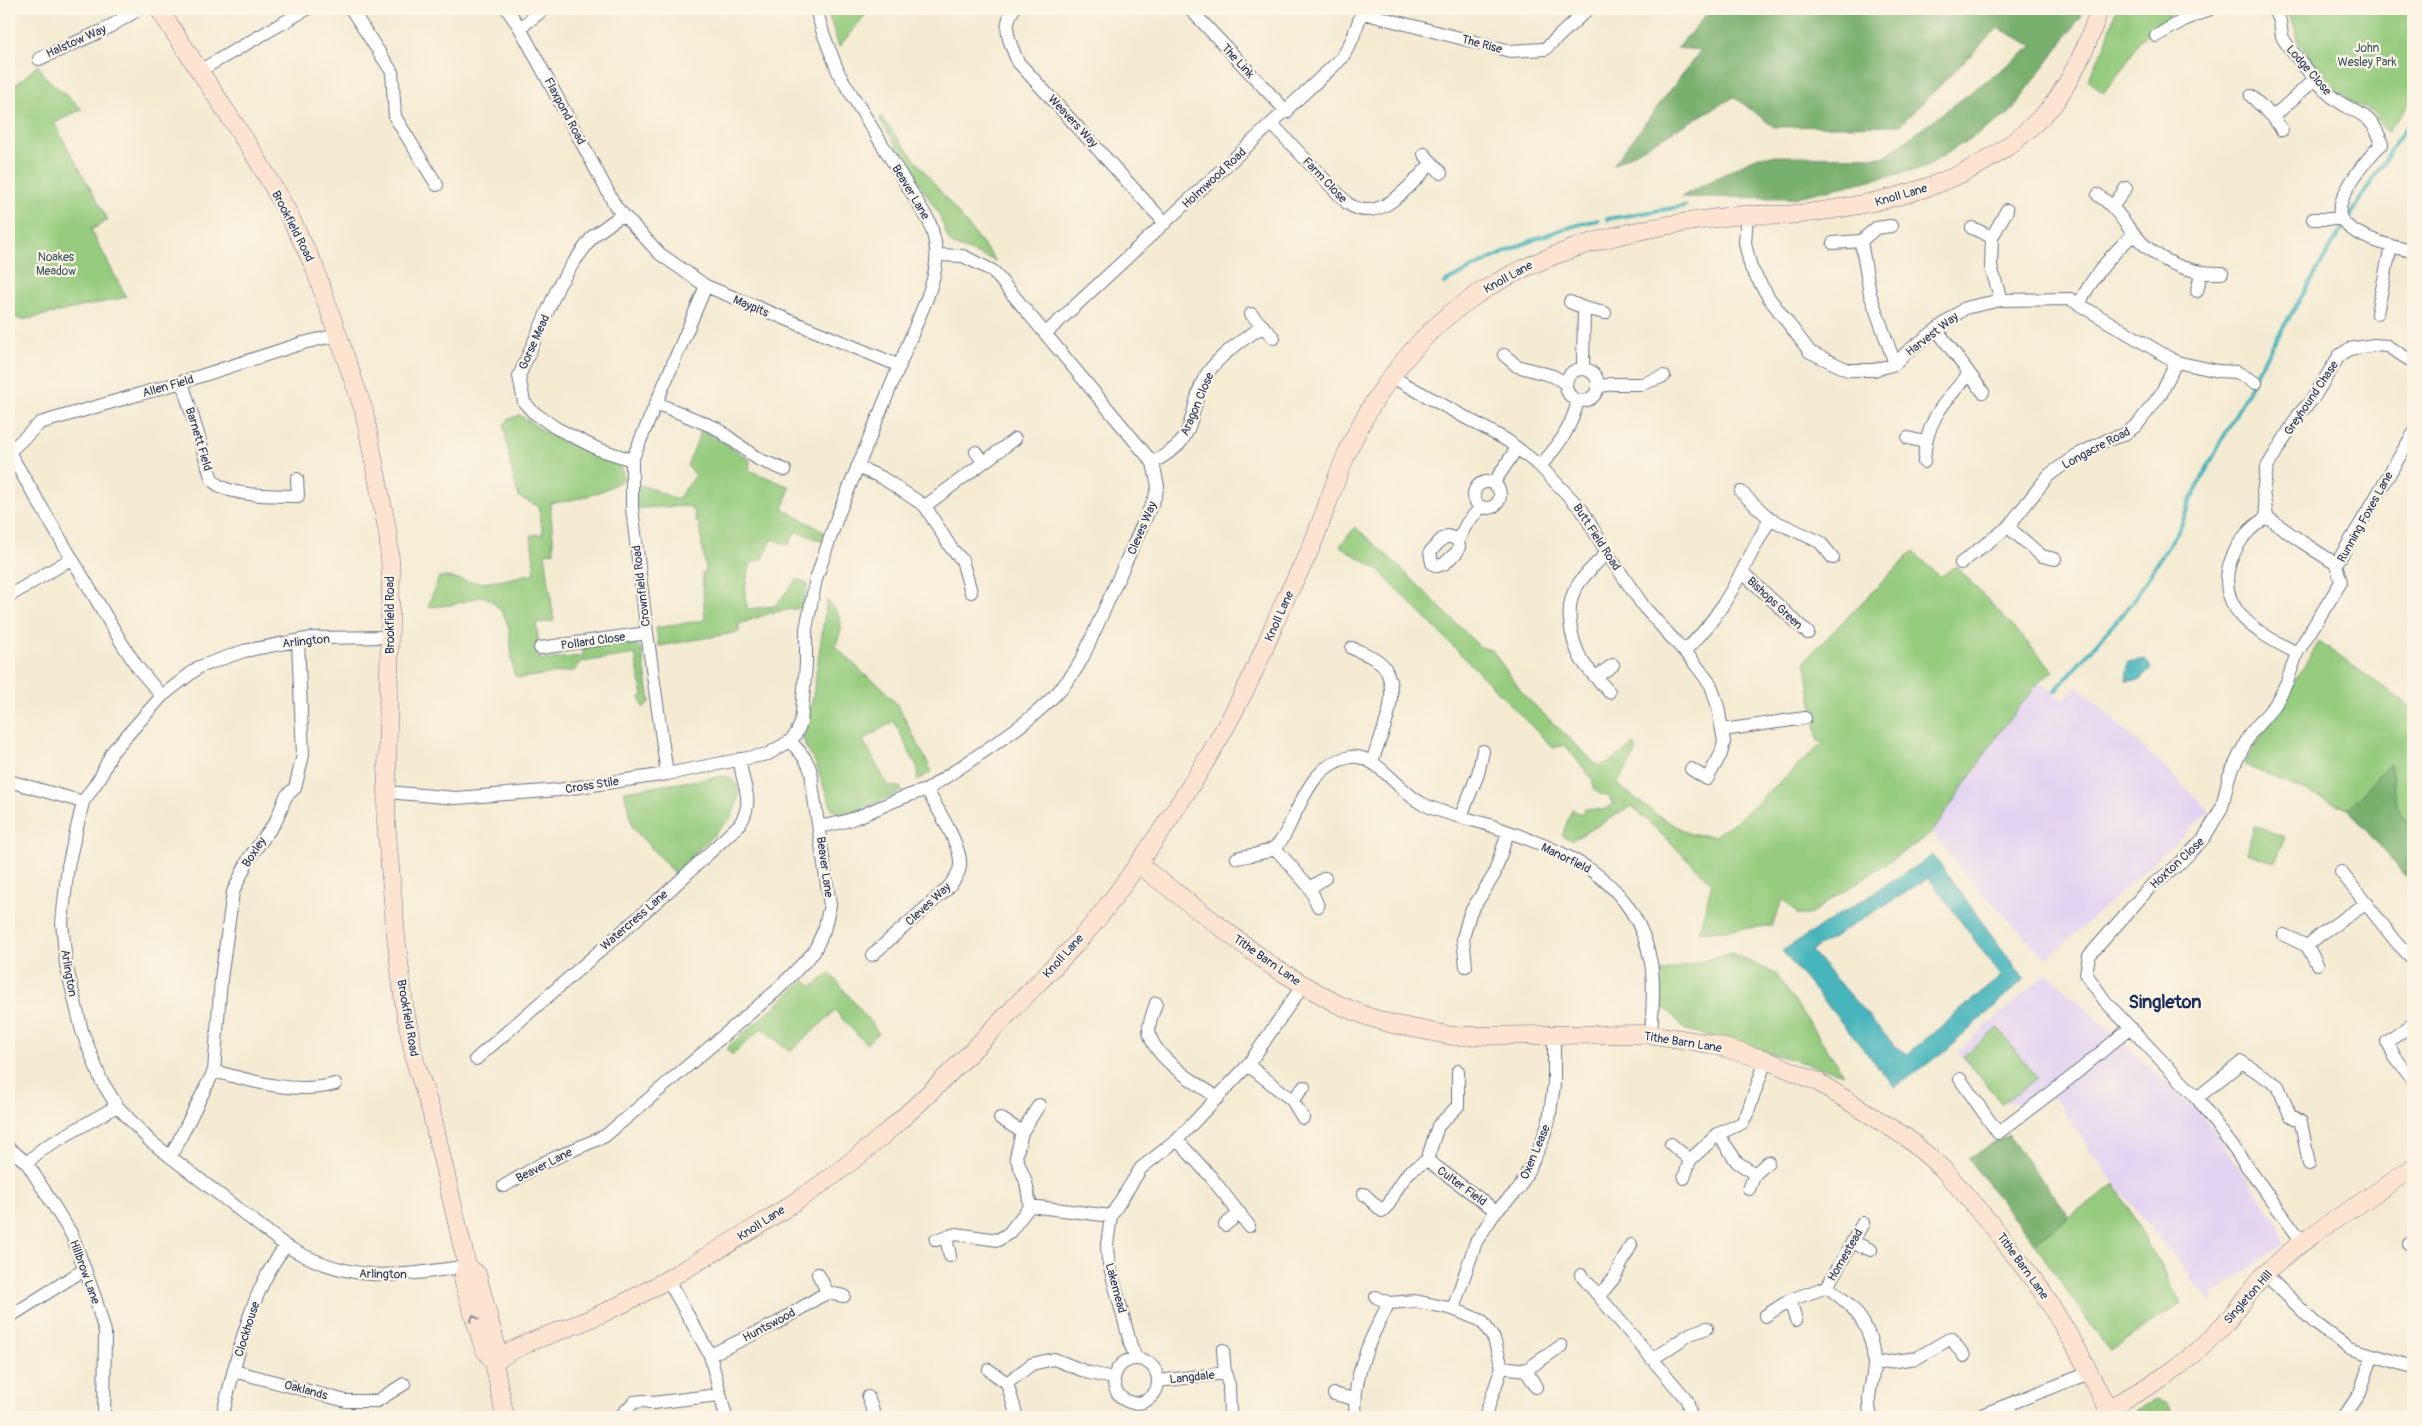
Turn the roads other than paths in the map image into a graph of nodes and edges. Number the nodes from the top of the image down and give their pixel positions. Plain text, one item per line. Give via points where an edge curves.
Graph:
1 (139, 9) edge
2 (159, 9) edge
3 (307, 9) edge
4 (351, 9) edge
5 (507, 9) edge
6 (544, 9) edge
7 (816, 9) edge
8 (1014, 9) edge
9 (1190, 9) edge
10 (1588, 9) edge
11 (2099, 9) edge
12 (2210, 9) edge
13 (2271, 9) edge
14 (1363, 11) edge
15 (2181, 14) edge
16 (520, 28) junction
17 (2156, 36) dead end
18 (38, 58) dead end
19 (199, 71) junction
20 (2316, 78) junction
21 (2251, 96) dead end
22 (1287, 112) junction
23 (2273, 117) junction
24 (1272, 124) junction
25 (2282, 130) dead end
26 (1442, 173) dead end
27 (437, 185) dead end
28 (2126, 188) dead end
29 (2098, 195) dead end
30 (2113, 206) junction
31 (2007, 210) dead end
32 (623, 214) junction
33 (1747, 215) junction
34 (2313, 219) dead end
35 (2341, 219) junction
36 (1165, 223) junction
37 (1891, 226) dead end
38 (1972, 228) dead end
39 (2134, 234) junction
40 (1992, 237) junction
41 (1861, 241) junction
42 (1833, 243) dead end
43 (2391, 246) junction
44 (2413, 251) edge
45 (937, 255) junction
46 (2201, 273) junction
47 (2222, 273) dead end
48 (706, 286) junction
49 (2197, 291) dead end
50 (2001, 300) junction
51 (1570, 302) dead end
52 (2079, 304) junction
53 (1584, 308) junction
54 (1605, 313) dead end
55 (2377, 313) dead end
56 (1251, 314) dead end
57 (1263, 326) junction
58 (1937, 330) junction
59 (1046, 333) junction
60 (337, 335) junction
61 (1274, 338) dead end
62 (1504, 355) dead end
63 (2176, 362) junction
64 (2413, 362) edge
65 (1896, 364) junction
66 (900, 366) junction
67 (1583, 368) junction
68 (1969, 374) junction
69 (1664, 376) dead end
70 (1392, 377) junction
71 (182, 382) junction
72 (1565, 383) junction
73 (2256, 383) dead end
74 (1598, 387) junction
75 (1983, 392) dead end
76 (1578, 401) junction
77 (656, 403) junction
78 (2413, 434) edge
79 (1908, 438) dead end
80 (1015, 439) dead end
81 (1924, 442) junction
82 (1517, 448) junction
83 (9, 452) edge
84 (632, 460) junction
85 (1924, 462) dead end
86 (1153, 463) junction
87 (1540, 466) junction
88 (857, 467) junction
89 (785, 470) dead end
90 (298, 478) dead end
91 (1493, 484) junction
92 (1741, 492) dead end
93 (924, 506) junction
94 (1482, 506) junction
95 (2267, 517) junction
96 (1770, 520) junction
97 (2008, 527) junction
98 (1458, 540) dead end
99 (1607, 553) junction
100 (1833, 558) dead end
101 (71, 559) junction
102 (2055, 559) dead end
103 (1961, 563) dead end
104 (2336, 564) junction
105 (1742, 572) junction
106 (971, 592) dead end
107 (9, 596) edge
108 (646, 633) junction
109 (1808, 633) dead end
110 (391, 638) junction
111 (298, 641) junction
112 (540, 648) dead end
113 (1352, 648) dead end
114 (1684, 651) junction
115 (2297, 653) junction
116 (1613, 665) dead end
117 (1596, 677) junction
118 (1609, 692) dead end
119 (162, 696) junction
120 (1805, 718) dead end
121 (1723, 730) junction
122 (790, 741) junction
123 (1483, 751) dead end
124 (740, 759) junction
125 (1372, 761) junction
126 (1691, 769) dead end
127 (666, 774) junction
128 (9, 781) edge
129 (927, 790) junction
130 (387, 792) junction
131 (84, 802) junction
132 (1461, 816) junction
133 (818, 826) junction
134 (1508, 832) junction
135 (1275, 848) junction
136 (1237, 858) dead end
137 (1138, 864) junction
138 (2341, 872) dead end
139 (1325, 878) dead end
140 (1310, 888) junction
141 (2367, 903) junction
142 (1318, 906) dead end
143 (2284, 935) dead end
144 (2307, 946) junction
145 (872, 955) dead end
146 (2413, 959) edge
147 (2317, 964) dead end
148 (1466, 966) dead end
149 (1303, 985) junction
150 (1156, 1003) dead end
151 (2413, 1024) edge
152 (2130, 1028) junction
153 (1554, 1035) junction
154 (1651, 1035) junction
155 (476, 1059) dead end
156 (1766, 1060) junction
157 (1248, 1065) junction
158 (214, 1071) junction
159 (1458, 1071) dead end
160 (1960, 1078) dead end
161 (2413, 1080) edge
162 (335, 1084) dead end
163 (1304, 1087) dead end
164 (1218, 1098) junction
165 (2197, 1098) junction
166 (1292, 1100) junction
167 (117, 1106) junction
168 (1039, 1106) dead end
169 (1000, 1118) dead end
170 (1302, 1118) dead end
171 (1022, 1132) junction
172 (1718, 1134) junction
173 (1177, 1140) junction
174 (1671, 1144) dead end
175 (9, 1148) edge
176 (171, 1156) junction
177 (1427, 1160) junction
178 (1690, 1160) junction
179 (1768, 1162) dead end
180 (27, 1163) junction
181 (2309, 1164) dead end
182 (2413, 1167) edge
183 (1755, 1174) junction
184 (1684, 1178) dead end
185 (504, 1186) dead end
186 (1749, 1189) dead end
187 (1364, 1194) dead end
188 (1030, 1206) junction
189 (1496, 1211) junction
190 (1240, 1213) junction
191 (1111, 1216) junction
192 (1863, 1223) dead end
193 (1225, 1225) dead end
194 (1249, 1226) dead end
195 (1853, 1242) junction
196 (2303, 1243) junction
197 (1631, 1244) dead end
198 (286, 1246) junction
199 (1871, 1250) dead end
200 (950, 1256) dead end
201 (467, 1266) junction
202 (85, 1269) junction
203 (818, 1274) dead end
204 (2265, 1274) junction
205 (1582, 1275) dead end
206 (668, 1280) junction
207 (1827, 1287) junction
208 (828, 1293) junction
209 (844, 1296) dead end
210 (1600, 1296) junction
211 (1376, 1297) dead end
212 (1790, 1300) junction
213 (1389, 1303) junction
214 (1453, 1309) junction
215 (1765, 1316) dead end
216 (9, 1317) edge
217 (1796, 1320) dead end
218 (1707, 1328) dead end
219 (1561, 1346) dead end
220 (1223, 1350) dead end
221 (710, 1355) junction
222 (1964, 1356) dead end
223 (2372, 1356) junction
224 (1136, 1358) junction
225 (1654, 1358) junction
226 (494, 1362) junction
227 (1874, 1364) junction
228 (1502, 1367) junction
229 (2413, 1367) edge
230 (989, 1370) dead end
231 (1526, 1370) junction
232 (234, 1371) junction
233 (2089, 1373) junction
234 (1225, 1374) junction
235 (1114, 1378) junction
236 (1159, 1381) junction
237 (1007, 1383) junction
238 (404, 1384) dead end
239 (1536, 1387) dead end
240 (1334, 1394) dead end
241 (718, 1395) junction
242 (868, 1397) dead end
243 (1354, 1399) junction
244 (2008, 1405) junction
245 (2110, 1413) edge
246 (873, 1416) edge
247 (1490, 1416) edge
248 (104, 1417) edge
249 (222, 1417) edge
250 (506, 1417) edge
251 (620, 1417) edge
252 (726, 1417) edge
253 (1016, 1417) edge
254 (1230, 1417) edge
255 (1356, 1417) edge
256 (1690, 1417) edge
257 (1871, 1417) edge
258 (1976, 1417) edge
259 (2013, 1417) edge
260 (2344, 1417) edge

1 - 18 street, Halstow Way via 104,30
2 - 19 street, Brookfield Road
3 - 19 street
4 - 27 street via 392,72 395,117
5 - 16 street, Flaxpond Road
6 - 16 street
7 - 45 street, Beaver Lane via 839,74 929,221
8 - 36 street, Weavers Way via 1008,17 1007,37 1018,62
9 - 22 street, The Link
10 - 14 street, The Rise via 1545,49 1510,51
11 - 33 street, Knoll Lane via 2088,44 2055,103 2025,133 1978,165 1932,186 1849,208 1790,215
12 - 15 street
13 - 20 street, Lodge Close via 2282,22 2286,46
14 - 22 street, Holmwood Road via 1342,58
15 - 17 street
16 - 32 street, Flaxpond Road via 616,207
19 - 60 street, Brookfield Road via 286,209 314,266
20 - 23 street
20 - 35 street, Lodge Close via 2342,104 2368,117 2377,128 2382,144 2368,156 2346,192 2338,209
21 - 23 street
22 - 24 street, Holmwood Road
23 - 25 street
24 - 26 street, Farm Close via 1353,208 1368,212 1382,208 1393,200 1428,158
24 - 36 street, Holmwood Road
28 - 30 street
29 - 30 street
30 - 39 street
31 - 40 street
32 - 48 street, Maypits via 660,254
32 - 84 street, Gorse Mead via 593,236 574,262 559,286 519,376 524,402 533,412 556,428 598,449
33 - 65 street, Harvest Way via 1745,243 1751,268 1768,298 1810,352 1848,370 1874,370
33 - 70 street, Knoll Lane via 1604,239 1558,252 1522,268 1450,313
34 - 35 street
35 - 43 street via 2364,236
36 - 59 street, Holmwood Road
37 - 41 street via 1876,228
38 - 40 street
39 - 46 street via 2171,263
39 - 52 street via 2110,256
40 - 50 street via 1991,267
41 - 42 street
41 - 65 street via 1870,294
43 - 44 street
43 - 55 street
45 - 59 street, Cleves Way via 963,256 993,271
45 - 66 street, Beaver Lane via 934,277
46 - 47 street
46 - 49 street
48 - 66 street, Maypits
48 - 77 street, Crownfield Road
50 - 52 street, Harvest Way via 2070,299
50 - 58 street, Harvest Way via 1965,308
51 - 53 street
52 - 63 street, Harvest Way
53 - 54 street
53 - 67 street
56 - 57 street
57 - 61 street
57 - 86 street, Aragon Close via 1226,352 1213,366 1206,376 1183,438 1174,449
58 - 65 street, Harvest Way
58 - 68 street
59 - 86 street, Cleves Way
60 - 71 street, Allen Field via 303,342
60 - 110 street, Brookfield Road via 364,411 388,534
62 - 72 street via 1517,366 1553,376
63 - 73 street, Harvest Way via 2238,372
63 - 97 street, Longacre Road via 2161,394 2137,425 2049,474
64 - 95 street, Greyhound Chase via 2387,346 2349,349 2339,356 2266,467 2263,492
66 - 88 street, Beaver Lane
67 - 72 street via 1569,374
67 - 74 street via 1596,377
68 - 75 street
68 - 81 street via 1939,410
69 - 74 street via 1642,384
70 - 82 street, Butt Field Road
70 - 137 street, Knoll Lane via 1348,450 1310,550 1250,681 1182,801
71 - 83 street, Allen Field via 40,423
71 - 90 street, Barnett Field via 216,485 237,492 298,496
72 - 76 street via 1570,396
74 - 76 street via 1593,397
76 - 87 street via 1572,424
77 - 84 street, Crownfield Road
77 - 89 street via 716,428 758,459
78 - 104 street, Running Foxes Lane
79 - 81 street
80 - 93 street via 980,457
81 - 85 street
82 - 87 street, Butt Field Road
82 - 91 street
83 - 101 street
84 - 108 street, Crownfield Road via 632,508
86 - 129 street, Cleves Way via 1158,486 1155,497 1076,671 1052,698 1020,725
87 - 99 street, Butt Field Road via 1582,510
88 - 93 street via 881,477
88 - 122 street, Beaver Lane via 830,536 811,598 806,629 801,723
91 - 94 street via 1485,483 1477,488 1475,496
91 - 94 street via 1499,490 1499,501 1493,507
92 - 96 street
93 - 106 street via 962,560
94 - 98 street
95 - 104 street
95 - 115 street via 2252,526 2238,543 2230,564 2228,588 2232,604 2242,617 2266,638
96 - 100 street via 1820,542
96 - 105 street, Bishops Green
97 - 102 street via 2042,556
97 - 103 street, Longacre Road
99 - 114 street, Butt Field Road via 1644,607
99 - 117 street via 1576,587 1571,604 1574,642 1582,660
101 - 107 street
101 - 119 street via 138,668
104 - 115 street, Running Foxes Lane via 2341,582
105 - 109 street, Bishops Green
105 - 114 street, Bishops Green via 1708,627
108 - 112 street, Pollard Close
108 - 127 street, Crownfield Road
110 - 111 street, Arlington via 312,638
110 - 130 street, Brookfield Road
111 - 119 street, Arlington via 244,651 199,667
111 - 158 street, Boxley via 303,755 300,774 295,788 286,796 276,821 250,858 233,892
113 - 125 street via 1371,656 1385,668 1391,691 1384,727
114 - 121 street, Butt Field Road via 1711,685
115 - 152 street, Hoxton Close via 2288,682 2275,705 2250,734 2229,776 2222,807 2204,838 2177,866 2149,888 2089,956 2086,974
116 - 117 street
117 - 118 street
119 - 131 street, Arlington via 112,752
120 - 121 street
121 - 126 street, Butt Field Road via 1724,746 1707,779
122 - 124 street, Cross Stile via 768,754
122 - 133 street, Beaver Lane via 813,774
123 - 132 street via 1478,774
124 - 127 street, Cross Stile
124 - 155 street, Watercress Lane via 749,800 740,824 672,888
125 - 132 street, Manorfield via 1397,786 1421,803
125 - 135 street via 1352,757 1335,761 1324,769 1310,784
127 - 130 street, Cross Stile via 558,790 456,798
128 - 131 street
129 - 133 street, Cleves Way via 909,794 854,820
129 - 145 street, Cleves Way via 958,852 960,866 946,890
130 - 201 street, Brookfield Road via 391,888 404,1005
131 - 167 street, Arlington via 63,898 66,964 82,1031 102,1080
132 - 134 street, Manorfield
133 - 185 street, Beaver Lane via 830,905 821,939 803,966 604,1136 543,1163
134 - 148 street via 1494,875 1470,913 1463,938
134 - 154 street, Manorfield via 1585,864 1606,881 1627,905 1639,925 1651,963
135 - 136 street
135 - 140 street
137 - 149 street, Tithe Barn Lane via 1273,968
137 - 206 street, Knoll Lane via 1102,914 948,1075 886,1133 779,1212
138 - 141 street
139 - 140 street
140 - 142 street
141 - 144 street
141 - 146 street
143 - 144 street
144 - 147 street
149 - 153 street, Tithe Barn Lane via 1369,1017 1424,1031 1453,1036
149 - 157 street, Lakemead
150 - 164 street via 1149,1028 1152,1042 1163,1057
151 - 161 street via 2387,1042
152 - 160 street via 1998,1133
152 - 165 street, Hoxton Close
153 - 154 street, Tithe Barn Lane
153 - 189 street, Oxen Lease via 1554,1085 1542,1142 1519,1189
154 - 156 street, Tithe Barn Lane via 1711,1044
156 - 172 street via 1748,1114 1742,1123
156 - 233 street, Tithe Barn Lane via 1818,1082 1907,1138 1943,1169 2042,1291
157 - 164 street, Lakemead
157 - 166 street
158 - 162 street via 285,1087
158 - 176 street, Boxley
159 - 177 street, Culter Field via 1458,1106 1438,1126
163 - 166 street
164 - 173 street, Lakemead
165 - 181 street via 2242,1062 2278,1086 2290,1115 2301,1122
165 - 196 street, Hoxton Close
166 - 170 street
167 - 176 street, Arlington via 143,1134
167 - 180 street via 42,1149
168 - 171 street
169 - 171 street
171 - 188 street via 1016,1157 1026,1182
172 - 178 street
172 - 183 street via 1737,1162
173 - 190 street
173 - 191 street, Lakemead via 1140,1168
174 - 178 street
175 - 180 street, Hillbrow Lane
176 - 198 street, Arlington
177 - 187 street, Culter Field via 1409,1172 1382,1211
177 - 189 street, Culter Field
178 - 184 street
179 - 183 street
180 - 202 street, Hillbrow Lane via 72,1235
182 - 196 street, Singleton Hill
183 - 186 street
188 - 191 street
188 - 200 street via 1009,1234 998,1240 956,1234 941,1238
189 - 214 street, Oxen Lease via 1476,1242
190 - 193 street
190 - 194 street
191 - 224 street, Lakemead via 1108,1260
192 - 195 street, Homestead
195 - 199 street
195 - 207 street, Homestead
196 - 204 street, Singleton Hill
197 - 210 street via 1614,1278
198 - 201 street, Arlington via 308,1259 349,1273 373,1276
198 - 232 street, Clockhouse via 267,1272
201 - 226 street, Brookfield Road via 477,1274 496,1345
202 - 216 street
202 - 248 street, Hillbrow Lane via 105,1332
203 - 208 street
204 - 223 street via 2332,1337 2349,1348
204 - 245 street, Singleton Hill via 2225,1324 2193,1356
205 - 210 street
206 - 221 street
206 - 226 street, Knoll Lane via 592,1318 515,1347
207 - 212 street, Homestead
207 - 227 street, Homestead via 1860,1315 1871,1341
208 - 209 street
208 - 221 street, Huntswood via 777,1323
210 - 225 street
211 - 213 street
212 - 215 street, Homestead
212 - 217 street
213 - 214 street via 1415,1301
213 - 243 street via 1372,1334
214 - 228 street via 1482,1321 1494,1339
218 - 225 street via 1690,1334
219 - 231 street
220 - 234 street, Langdale
221 - 241 street
222 - 227 street via 1951,1338 1917,1358
223 - 229 street
223 - 260 street via 2360,1393
224 - 235 street via 1118,1368
224 - 236 street, Langdale via 1152,1365
225 - 256 street via 1687,1400
226 - 250 street, Brookfield Road
227 - 257 street, Homestead via 1869,1384 1868,1409
228 - 231 street
228 - 247 street
230 - 237 street
231 - 239 street
232 - 238 street, Oaklands via 346,1401 377,1401
232 - 249 street, Clockhouse
233 - 244 street
233 - 245 street, Tithe Barn Lane
234 - 236 street, Langdale
234 - 254 street, Langdale via 1229,1385
235 - 236 street, Langdale via 1120,1396 1129,1402 1140,1403 1156,1391
235 - 237 street via 1089,1373 1054,1358 1032,1364
237 - 253 street
240 - 243 street
241 - 251 street via 653,1403 634,1402
241 - 252 street
242 - 246 street
243 - 255 street
244 - 258 street
244 - 259 street

